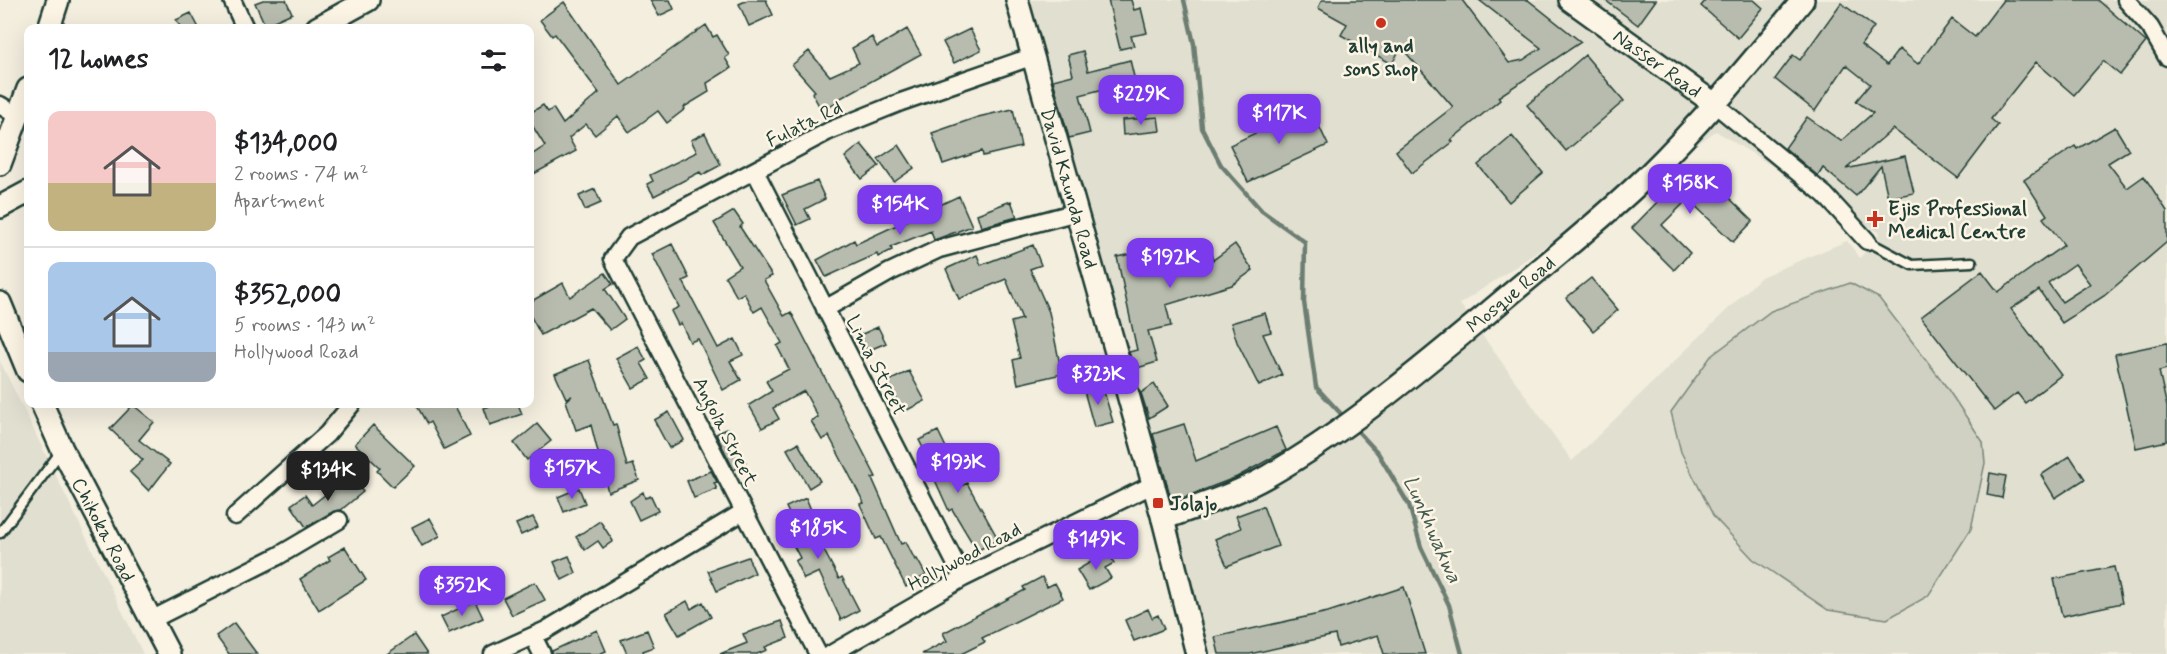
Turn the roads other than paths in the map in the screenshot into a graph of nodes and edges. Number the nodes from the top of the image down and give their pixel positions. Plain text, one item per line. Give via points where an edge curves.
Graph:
1 (58, 0) edge
2 (232, 0) edge
3 (368, 0) edge
4 (1017, 0) edge
5 (1570, 0) edge
6 (1803, 0) edge
7 (2126, 0) edge
8 (50, 24) edge
9 (243, 24) edge
10 (324, 24) edge
11 (1031, 57) junction
12 (2167, 57) edge
13 (24, 101) edge
14 (0, 105) edge
15 (1716, 105) junction
16 (19, 117) junction
17 (0, 164) edge
18 (755, 171) junction
19 (24, 194) edge
20 (0, 207) edge
21 (1077, 212) junction
22 (1867, 241) joint
23 (614, 259) joint
24 (1972, 262) dead end
25 (0, 303) edge
26 (825, 309) junction
27 (24, 361) edge
28 (44, 408) edge
29 (349, 408) edge
30 (62, 449) junction
31 (1152, 485) junction
32 (744, 512) junction
33 (235, 516) dead end
34 (1163, 519) junction
35 (339, 520) dead end
36 (0, 533) edge
37 (963, 578) junction
38 (151, 620) junction
39 (533, 636) junction
40 (169, 654) edge
41 (493, 654) edge
42 (542, 654) edge
43 (818, 654) edge
44 (831, 654) edge
45 (1197, 654) edge

1 - 8 street
2 - 9 street
3 - 10 street
4 - 11 street, David Kaunda Road
5 - 15 street, Nasser Road
6 - 15 street, Mosque Road
7 - 12 street via 2150,27
11 - 18 street, Fulata Rd via 839,127
11 - 21 street, David Kaunda Road
13 - 16 street
14 - 16 street
15 - 22 street via 1826,195
15 - 34 street, Mosque Road via 1586,231 1334,435 1267,477
16 - 17 street
18 - 23 street, Fulata Rd via 629,237
18 - 26 street, Lima Street
19 - 20 street
21 - 26 street via 939,249
21 - 31 street, David Kaunda Road
22 - 24 lane via 1912,265
23 - 32 street, Angola Street
25 - 27 street
26 - 37 street, Lima Street
28 - 30 street, Chikoka Road
29 - 33 street via 327,435
30 - 36 lane
30 - 38 street, Chikoka Road
31 - 34 street, David Kaunda Road
31 - 37 street, Hollywood Road
32 - 39 street
32 - 43 street, Angola Street
34 - 45 street, David Kaunda Road
35 - 38 street via 278,556
37 - 44 street, Hollywood Road
38 - 40 street, Chikoka Road
39 - 41 street
39 - 42 street

